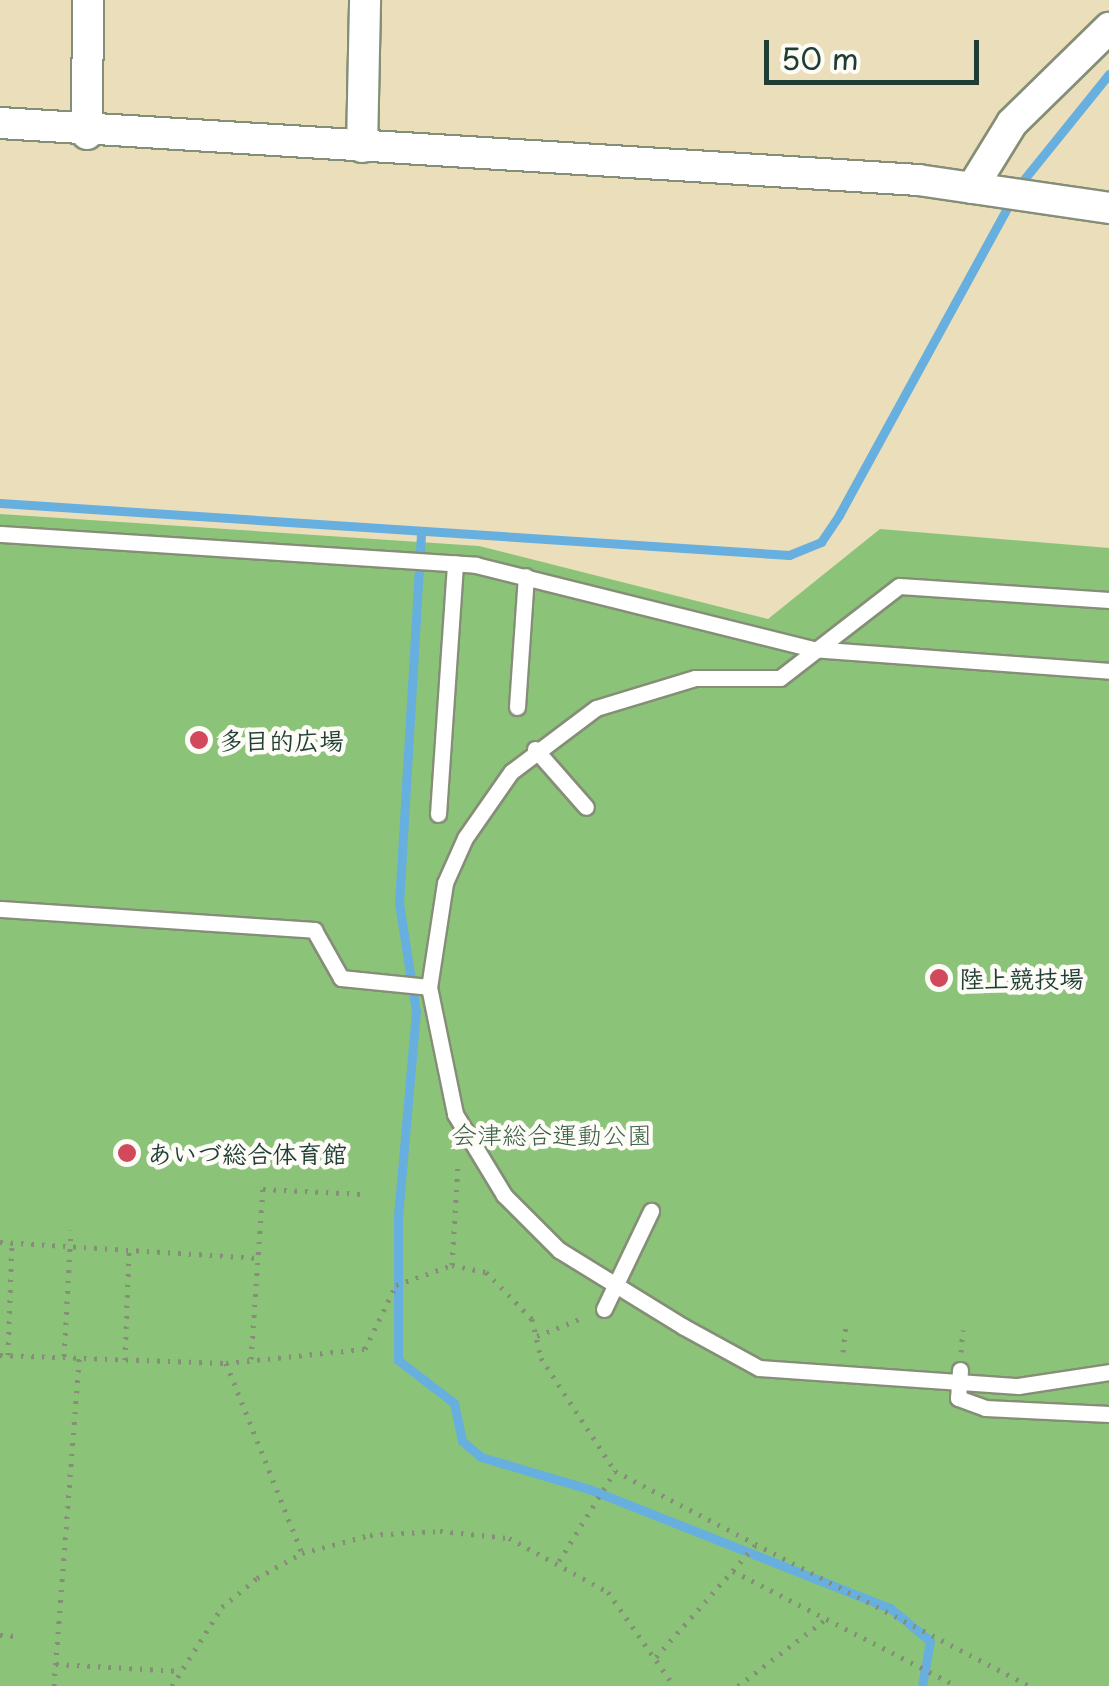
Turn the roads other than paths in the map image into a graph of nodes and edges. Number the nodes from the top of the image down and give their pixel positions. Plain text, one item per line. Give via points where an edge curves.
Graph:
1 (88, 0) edge
2 (365, 0) edge
3 (1109, 28) edge
4 (0, 123) edge
5 (87, 134) junction
6 (362, 147) junction
7 (972, 188) junction
8 (1109, 208) edge
9 (0, 534) edge
10 (455, 564) junction
11 (526, 576) junction
12 (1109, 600) edge
13 (812, 649) junction
14 (1109, 670) edge
15 (518, 706) dead end
16 (534, 749) junction
17 (586, 808) dead end
18 (438, 814) dead end
19 (0, 908) edge
20 (429, 987) junction
21 (651, 1211) dead end
22 (615, 1286) junction
23 (604, 1310) road end
24 (1109, 1372) edge
25 (960, 1376) junction
26 (1109, 1414) edge

1 - 5 street
2 - 6 street
3 - 7 street via 1012,123
4 - 5 street
5 - 6 street
6 - 7 street
7 - 8 street
9 - 10 lane
10 - 11 lane
10 - 18 lane
11 - 13 lane
11 - 15 lane
12 - 13 lane via 899,586
13 - 14 lane
13 - 16 lane via 780,678 695,678 626,696
16 - 17 lane
16 - 20 lane via 460,848 438,914
19 - 20 lane via 314,930 340,978
20 - 22 lane via 460,1124 534,1227
21 - 22 lane
22 - 23 lane
22 - 25 lane via 759,1368
24 - 25 lane via 1018,1386
25 - 26 lane via 958,1398 986,1408

